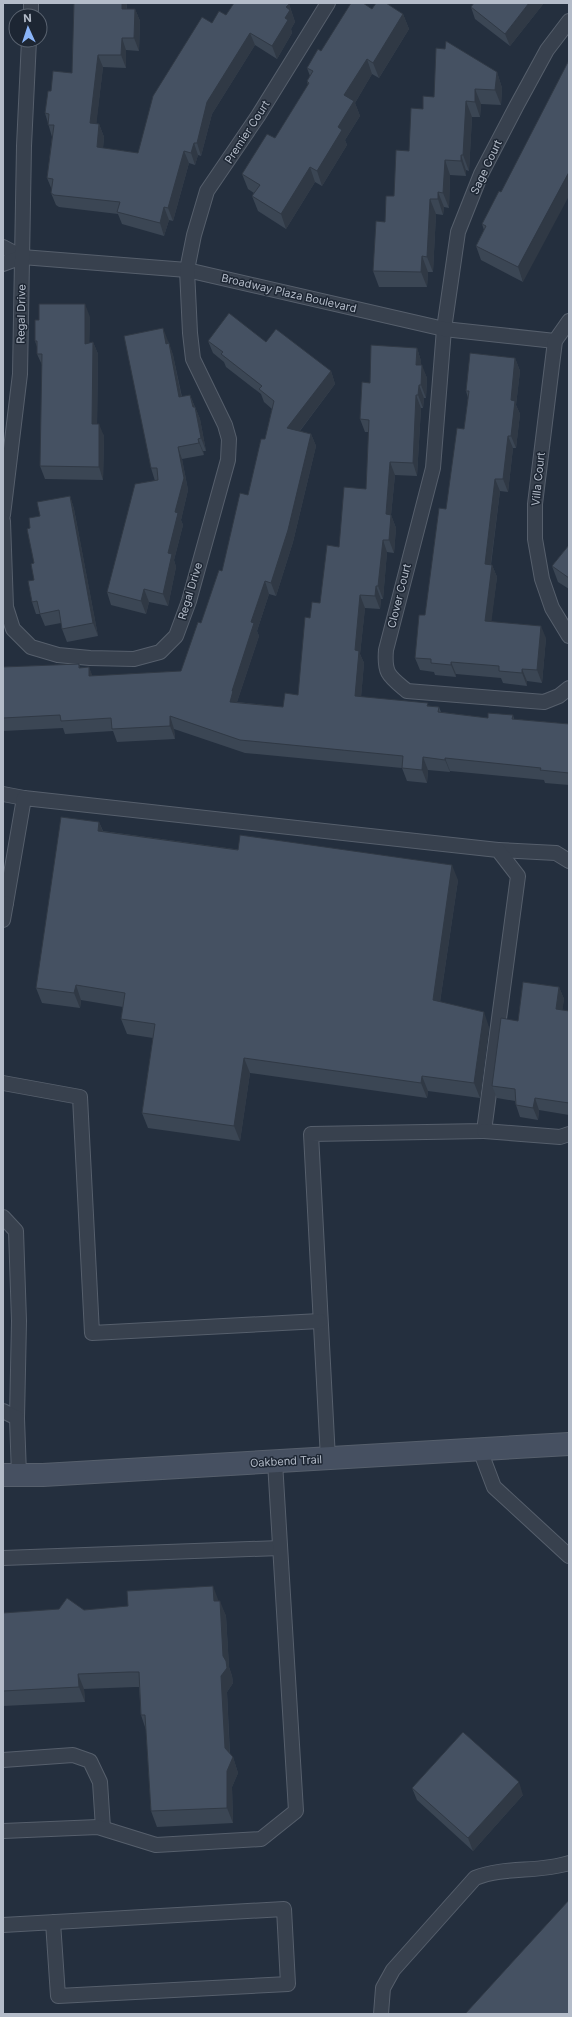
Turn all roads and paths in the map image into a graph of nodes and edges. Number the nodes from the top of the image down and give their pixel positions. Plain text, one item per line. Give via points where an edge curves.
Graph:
1 (328, 3) edge
2 (569, 21) edge
3 (29, 48) edge
4 (3, 247) edge
5 (22, 257) junction
6 (3, 264) edge
7 (187, 270) junction
8 (569, 321) edge
9 (444, 329) junction
10 (555, 341) junction
11 (3, 515) edge
12 (3, 521) edge
13 (569, 636) edge
14 (569, 688) edge
15 (3, 794) edge
16 (24, 798) junction
17 (498, 850) junction
18 (569, 861) edge
19 (4, 903) edge
20 (3, 920) edge
21 (3, 1083) edge
22 (484, 1131) junction
23 (569, 1134) edge
24 (3, 1217) edge
25 (320, 1321) junction
26 (3, 1411) edge
27 (17, 1418) junction
28 (569, 1444) edge
29 (480, 1450) junction
30 (328, 1459) junction
31 (275, 1462) junction
32 (11, 1475) edge
33 (280, 1548) junction
34 (569, 1556) edge
35 (3, 1558) edge
36 (3, 1760) edge
37 (103, 1828) junction
38 (3, 1831) edge
39 (569, 1863) edge
40 (53, 1922) junction
41 (3, 1925) edge
42 (381, 2014) edge

1 - 7 lane, Premier Court via 258,116 207,191
2 - 9 lane, Sage Court via 547,50 481,174 458,232
3 - 5 lane
4 - 5 lane, Broadway Plaza Boulevard
5 - 6 lane, Broadway Plaza Boulevard
5 - 7 lane, Broadway Plaza Boulevard
5 - 11 lane, Regal Drive via 20,374
7 - 9 lane, Broadway Plaza Boulevard
7 - 12 lane, Regal Drive via 193,359 226,425 229,439 226,467 189,600 176,636 160,652 134,659 58,655 31,646 14,629 6,608
8 - 10 lane, Villa Court
9 - 10 lane, Broadway Plaza Boulevard
9 - 14 lane, Clover Court via 433,468 384,666 392,679 407,691 544,702
10 - 13 lane, Villa Court via 535,504 535,539 542,579 552,608
15 - 16 lane
16 - 17 lane
16 - 19 lane
17 - 18 lane via 556,853
17 - 22 lane via 518,876
19 - 20 lane
21 - 25 lane via 80,1097 92,1332
22 - 23 lane via 560,1137
22 - 25 lane via 311,1134
24 - 27 lane via 16,1231 19,1321
25 - 30 lane
26 - 27 lane
27 - 32 lane
28 - 29 street, Oakbend Trail
29 - 30 street, Oakbend Trail
29 - 34 lane via 494,1487
30 - 31 street, Oakbend Trail
31 - 32 street, Oakbend Trail
31 - 33 lane
33 - 35 lane
33 - 37 lane via 296,1811 261,1839 156,1845
36 - 37 lane via 73,1755 90,1761 100,1782
37 - 38 lane
39 - 42 lane via 556,1867 490,1872 475,1878 393,1970 383,1988
40 - 40 lane via 284,1909 288,1984 58,1996
40 - 41 lane

